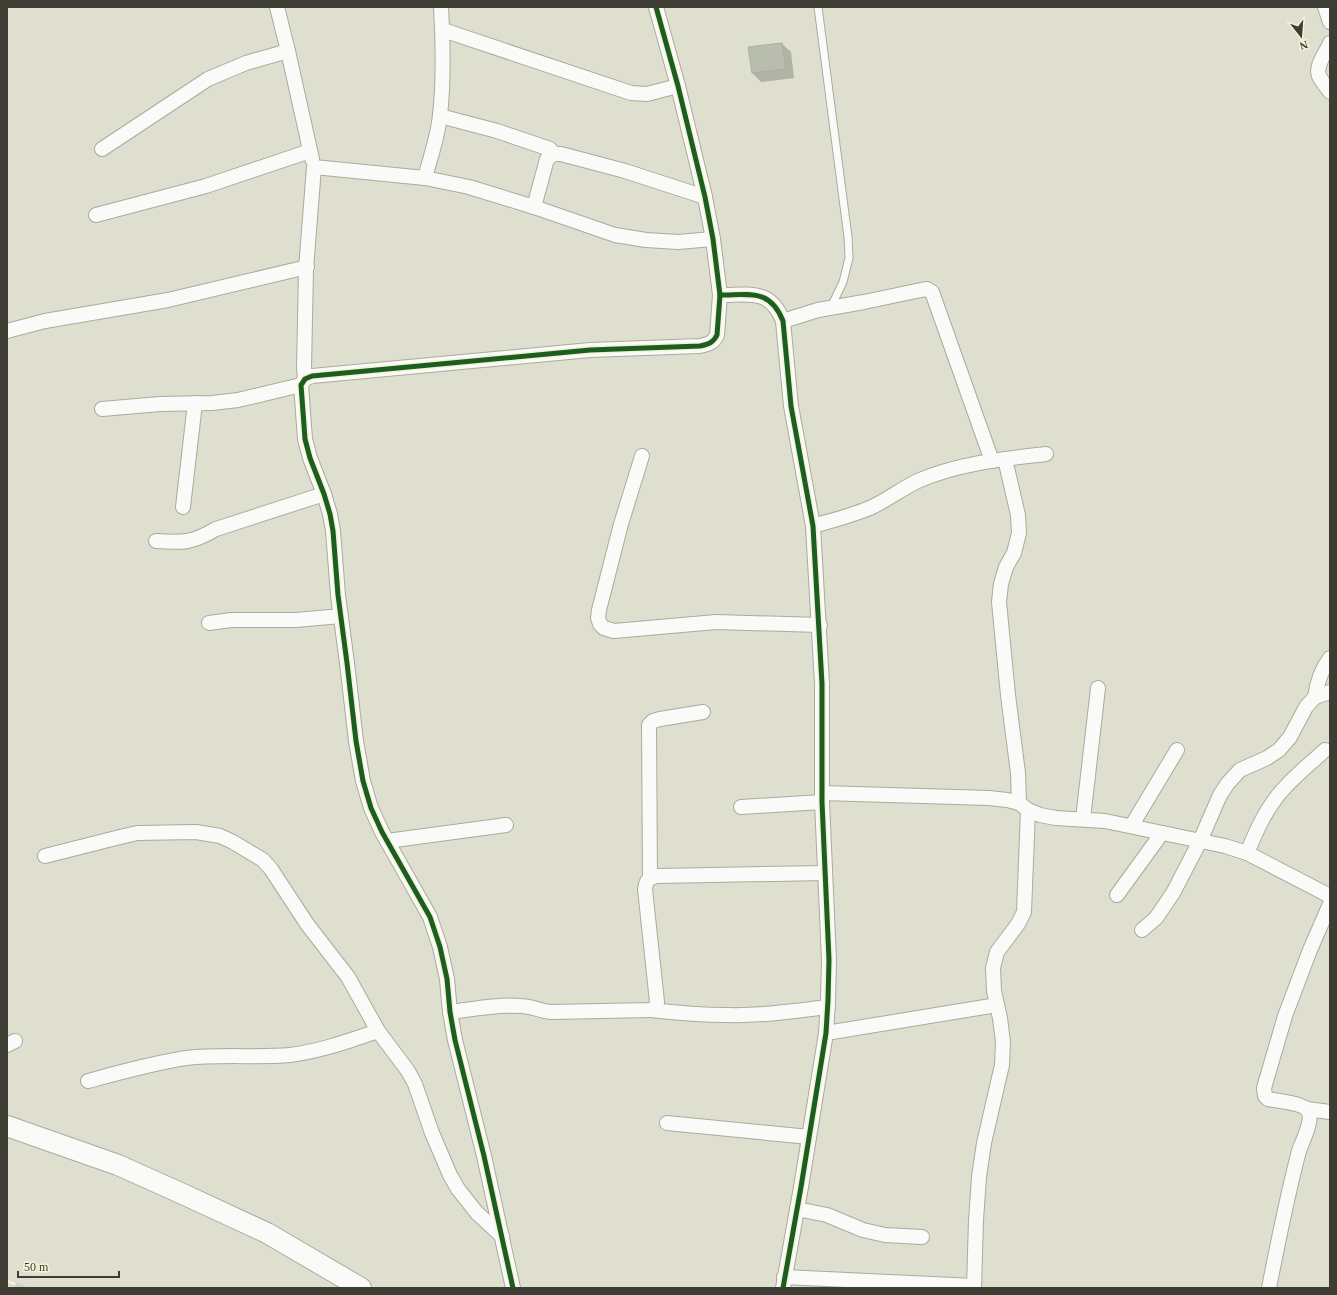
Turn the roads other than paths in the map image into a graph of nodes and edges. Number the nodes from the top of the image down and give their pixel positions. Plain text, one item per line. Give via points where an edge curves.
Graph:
1 (277, 7) edge
2 (442, 7) edge
3 (656, 7) edge
4 (818, 7) edge
5 (1325, 7) edge
6 (1330, 22) edge
7 (443, 30) junction
8 (1330, 44) edge
9 (288, 51) junction
10 (678, 86) junction
11 (1330, 92) edge
12 (440, 116) junction
13 (102, 149) dead end
14 (310, 151) junction
15 (554, 154) junction
16 (314, 167) junction
17 (425, 178) junction
18 (705, 197) junction
19 (534, 207) junction
20 (96, 215) dead end
21 (713, 239) junction
22 (307, 267) junction
23 (720, 295) junction
24 (831, 308) junction
25 (783, 321) junction
26 (7, 331) edge
27 (303, 382) junction
28 (195, 403) junction
29 (102, 409) dead end
30 (1046, 454) dead end
31 (642, 456) dead end
32 (999, 460) junction
33 (324, 494) junction
34 (183, 507) dead end
35 (813, 526) junction
36 (156, 541) dead end
37 (341, 616) junction
38 (209, 623) dead end
39 (820, 625) junction
40 (1330, 658) edge
41 (1098, 688) dead end
42 (1330, 692) edge
43 (1315, 697) junction
44 (703, 712) dead end
45 (1178, 750) dead end
46 (1325, 750) dead end
47 (822, 798) junction
48 (741, 807) dead end
49 (1024, 807) junction
50 (1083, 819) junction
51 (506, 825) dead end
52 (1132, 825) junction
53 (1162, 833) junction
54 (387, 841) junction
55 (1200, 841) junction
56 (1247, 853) junction
57 (46, 856) dead end
58 (825, 873) junction
59 (650, 878) junction
60 (1117, 895) dead end
61 (1330, 896) edge
62 (1330, 904) edge
63 (1142, 930) dead end
64 (996, 1004) junction
65 (828, 1007) junction
66 (651, 1010) junction
67 (450, 1012) junction
68 (378, 1031) junction
69 (826, 1033) junction
70 (88, 1081) dead end
71 (1307, 1109) junction
72 (1330, 1112) edge
73 (667, 1123) dead end
74 (7, 1126) edge
75 (809, 1137) junction
76 (797, 1209) junction
77 (502, 1236) junction
78 (922, 1238) dead end
79 (784, 1283) edge
80 (974, 1287) edge
81 (361, 1288) edge
82 (513, 1288) edge
83 (1269, 1288) edge

1 - 9 street
2 - 7 street
3 - 10 street
4 - 24 lane via 849,258 843,282
5 - 6 street
7 - 10 street via 631,93 647,94
7 - 12 street
8 - 11 street via 1318,70
9 - 13 street via 246,63 208,79
9 - 14 street
10 - 18 street
12 - 15 street via 497,131 550,149
12 - 17 street
14 - 16 street
14 - 20 street via 206,186
15 - 18 street via 590,161
15 - 19 street via 547,159
16 - 17 street
16 - 22 street
17 - 19 street
18 - 21 street
19 - 21 street via 615,235 678,242
21 - 23 street
22 - 26 street via 168,300 45,321
22 - 27 street
23 - 25 street via 756,295 766,298 779,310
23 - 27 street via 717,335 714,341 700,346 583,351 320,375
24 - 25 street
24 - 32 street via 927,289 932,292
25 - 35 street via 791,406
27 - 28 street via 238,400
27 - 33 street via 306,439 310,458
28 - 29 street
28 - 34 street
30 - 32 street
31 - 39 street via 599,610 598,618 604,628 624,631 716,622
32 - 35 street via 955,468 920,480 876,505
32 - 49 street via 1018,515 1019,533 1000,584 999,602 1008,696
33 - 36 street via 216,529 190,542
33 - 37 street via 333,531
35 - 39 street
37 - 38 street
37 - 54 street via 363,781 371,808
39 - 47 street
40 - 43 street via 1323,667
41 - 50 street
42 - 43 street
43 - 55 street via 1306,707 1290,737 1278,750 1240,770 1228,783
44 - 59 street via 660,719 649,725
45 - 52 street
46 - 56 street via 1276,797
47 - 48 street
47 - 49 street via 989,798 1007,800
47 - 58 street
49 - 50 street via 1040,815
49 - 64 street via 1024,912 997,952 992,968
50 - 52 street
51 - 54 street
52 - 53 street
53 - 55 street
53 - 60 street
54 - 67 street via 430,917 447,979
55 - 56 street
55 - 63 street via 1173,893 1156,918
56 - 61 street
57 - 68 street via 137,833 196,832 220,836 233,842 263,860 271,869 307,924 348,978
58 - 59 street
58 - 65 street via 829,960
59 - 66 street via 645,889 657,1002 656,1007
62 - 71 street via 1285,1016 1264,1088 1268,1099
64 - 69 street
64 - 80 street via 1003,1042 1002,1065 979,1177
65 - 66 street via 728,1015
65 - 69 street
66 - 67 street via 551,1012 532,1007 507,1006
67 - 77 street
68 - 70 street via 310,1052 187,1058 151,1064
68 - 77 street via 415,1084 432,1133 458,1189 477,1213
69 - 75 street
71 - 72 street
71 - 83 street via 1310,1119 1286,1202
73 - 75 street
74 - 81 main road via 118,1165 192,1198 267,1233
75 - 76 street
76 - 78 street via 826,1215 870,1232
76 - 79 street
77 - 82 street
79 - 80 street

